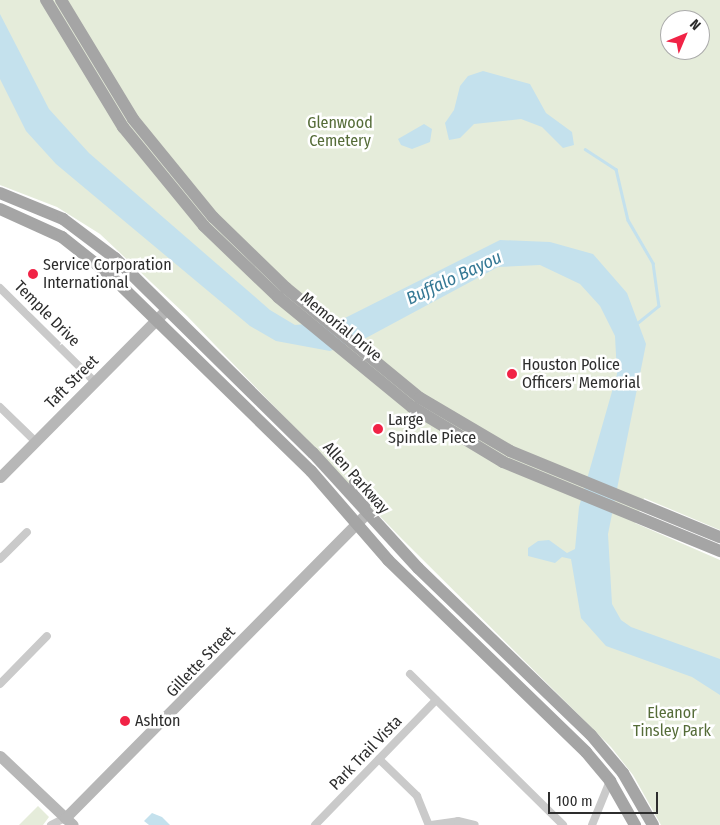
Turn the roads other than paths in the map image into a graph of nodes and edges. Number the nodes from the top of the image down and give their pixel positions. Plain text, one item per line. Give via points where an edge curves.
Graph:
1 (46, 0) edge
2 (61, 0) edge
3 (128, 123) junction
4 (0, 193) edge
5 (0, 209) edge
6 (0, 288) edge
7 (167, 309) junction
8 (155, 320) junction
9 (95, 382) junction
10 (0, 406) edge
11 (35, 441) junction
12 (550, 475) junction
13 (0, 477) edge
14 (356, 482) dead end
15 (367, 513) junction
16 (650, 515) junction
17 (357, 524) junction
18 (26, 532) dead end
19 (720, 537) edge
20 (720, 551) edge
21 (0, 559) edge
22 (47, 636) dead end
23 (410, 674) dead end
24 (0, 684) edge
25 (436, 700) junction
26 (0, 756) edge
27 (379, 759) junction
28 (610, 782) junction
29 (69, 821) edge
30 (51, 825) edge
31 (314, 825) edge
32 (430, 825) edge
33 (475, 825) edge
34 (563, 825) edge
35 (592, 825) edge
36 (636, 825) edge
37 (653, 825) edge

1 - 3 main road, Memorial Drive
2 - 3 main road, Memorial Drive
3 - 12 main road, Memorial Drive via 220,224 286,288 461,426
3 - 12 main road, Memorial Drive via 204,226 278,297 454,436
4 - 7 main road, Allen Parkway via 83,232
5 - 8 main road, Allen Parkway via 62,236 85,252
6 - 9 street, Temple Drive
7 - 8 street, Taft Street
7 - 15 main road, Allen Parkway
8 - 9 street, Taft Street
8 - 17 main road, Allen Parkway via 310,471
9 - 11 street, Taft Street
10 - 11 street
11 - 13 street, Taft Street
12 - 16 main road, Memorial Drive
14 - 15 main road
15 - 17 street, Gillette Street
15 - 37 main road, Allen Parkway via 597,742 632,787
16 - 19 main road, Memorial Drive
16 - 20 main road, Memorial Drive
17 - 28 main road, Allen Parkway
17 - 29 street, Gillette Street
18 - 21 street
22 - 24 street
23 - 25 street
25 - 27 street, Park Trail Vista
25 - 34 street
26 - 29 street
27 - 31 street, Park Trail Vista
27 - 32 street via 417,796
28 - 35 street
28 - 36 main road, Allen Parkway
29 - 30 street, Gillette Street
32 - 33 street via 458,821

